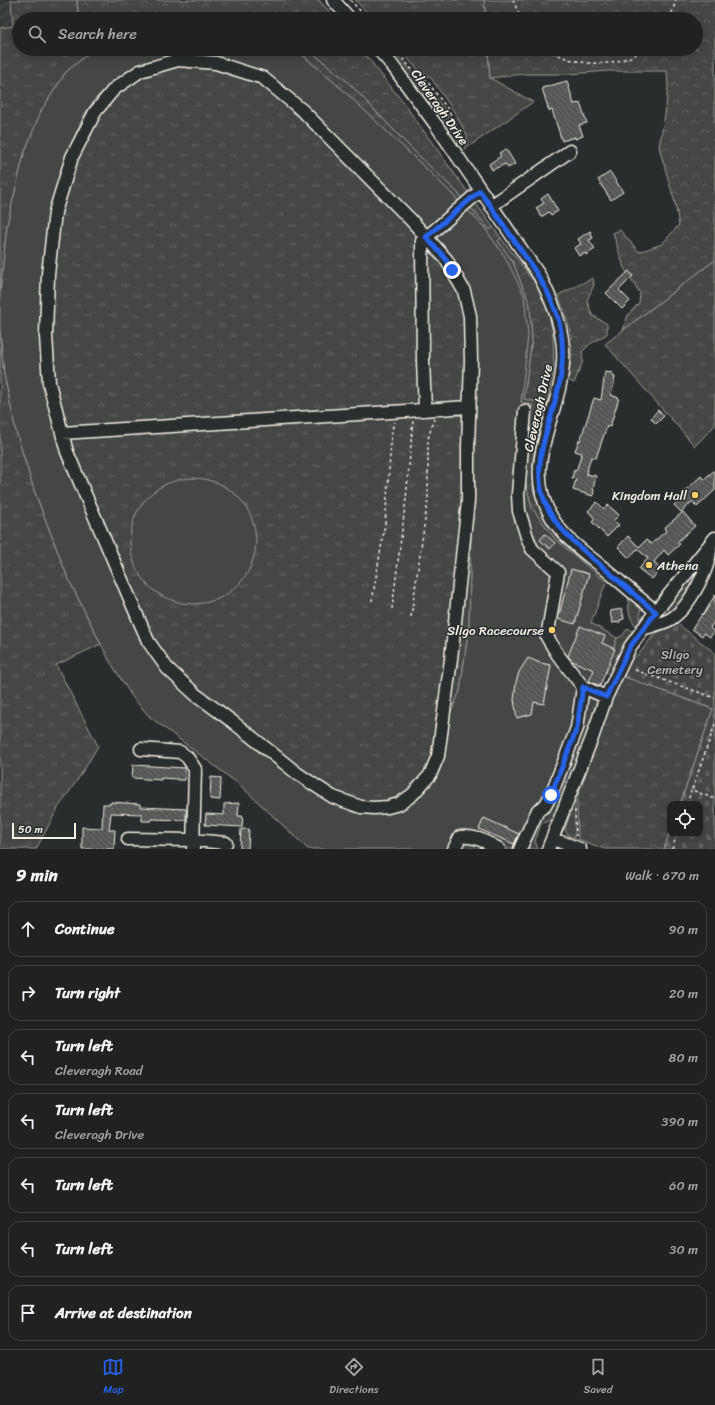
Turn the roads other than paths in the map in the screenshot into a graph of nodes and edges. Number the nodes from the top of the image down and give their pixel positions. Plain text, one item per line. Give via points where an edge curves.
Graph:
1 (333, 0) edge
2 (344, 12) edge
3 (384, 56) edge
4 (570, 151) dead end
5 (480, 191) junction
6 (491, 206) junction
7 (426, 237) junction
8 (469, 407) junction
9 (425, 410) junction
10 (524, 411) dead end
11 (62, 432) junction
12 (713, 541) edge
13 (656, 612) junction
14 (642, 629) junction
15 (583, 687) junction
16 (606, 697) junction
17 (140, 749) dead end
18 (128, 839) dead end
19 (226, 843) dead end
20 (193, 844) edge
21 (550, 844) edge
22 (578, 848) edge
23 (454, 849) edge
24 (499, 849) edge
25 (520, 849) edge

1 - 2 street
3 - 5 street, Cleveragh Drive
4 - 6 street
5 - 6 street, Cleveragh Drive
5 - 7 street
6 - 13 street, Cleveragh Drive via 539,275 551,298 561,331 563,362 560,384 539,462 539,483 545,504 552,518 573,542
7 - 8 street via 446,259 464,291 470,316
7 - 9 street via 422,241
7 - 11 street via 303,111 263,78 216,63 178,60 140,71 114,89 95,112 72,157 55,212 48,274 46,336 49,383
8 - 9 street
8 - 11 street via 468,501 438,756 430,775 412,795 399,804 374,808 362,807 333,797 298,774 195,694 167,668 148,641 67,452
9 - 11 street
10 - 15 street via 518,486 519,511 532,549 558,572 547,637 558,656
12 - 13 street
12 - 14 street via 709,562 702,578 681,610 668,620
13 - 14 street
14 - 16 street via 630,647
15 - 16 street
15 - 25 street via 577,728 551,795 545,806 538,810
16 - 21 street
17 - 20 street via 180,752 187,756 196,769
18 - 20 street
19 - 20 street
21 - 22 street
23 - 24 street via 460,837 468,836

